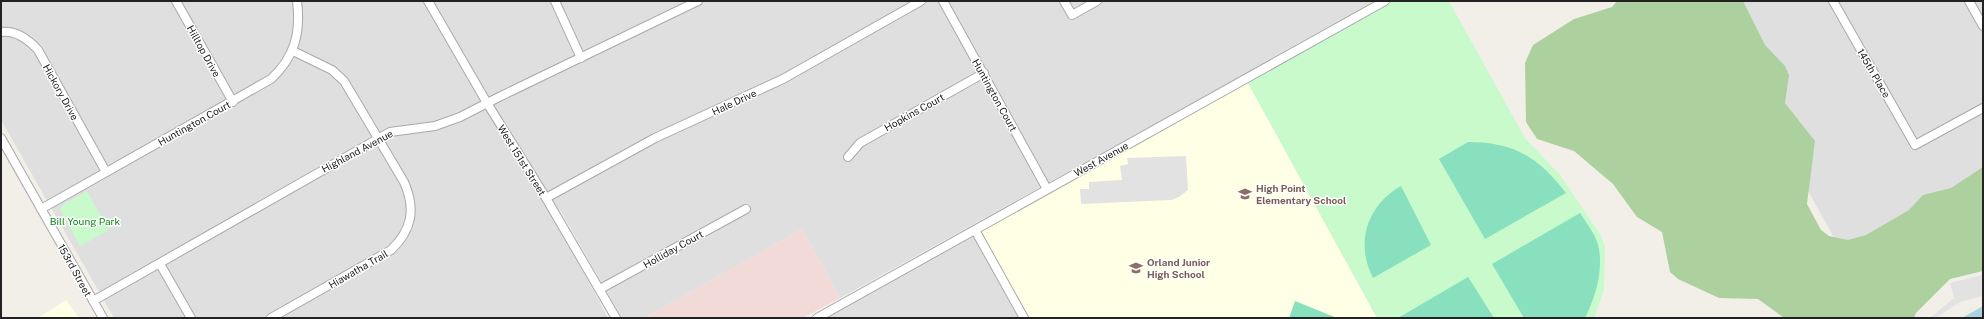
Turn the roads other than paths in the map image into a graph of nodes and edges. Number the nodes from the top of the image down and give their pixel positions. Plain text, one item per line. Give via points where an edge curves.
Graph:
1 (176, 1) edge
2 (297, 1) edge
3 (428, 1) edge
4 (555, 1) edge
5 (698, 1) edge
6 (921, 1) edge
7 (943, 1) edge
8 (1064, 1) edge
9 (1098, 1) edge
10 (1385, 1) edge
11 (1833, 1) edge
12 (1969, 1) edge
13 (1983, 26) edge
14 (1, 32) edge
15 (292, 51) junction
16 (581, 58) junction
17 (984, 73) junction
18 (233, 102) junction
19 (487, 103) junction
20 (1983, 108) edge
21 (1, 138) edge
22 (378, 138) junction
23 (848, 157) dead end
24 (106, 172) junction
25 (1047, 189) junction
26 (546, 198) junction
27 (41, 209) junction
28 (746, 209) dead end
29 (975, 230) junction
30 (160, 264) junction
31 (600, 289) junction
32 (93, 301) junction
33 (103, 318) edge
34 (191, 318) edge
35 (271, 318) edge
36 (616, 318) edge
37 (817, 318) edge
38 (1024, 318) edge

1 - 18 street, Hilltop Drive
2 - 15 street, Huntington Court via 298,31
3 - 19 street, West 151st Street
4 - 16 street
5 - 16 street, Highland Avenue
6 - 26 street, Hale Drive via 783,79 655,138
7 - 17 street, Huntington Court
8 - 9 street via 1072,15
10 - 25 street, West Avenue
11 - 20 street, 145th Place via 1915,145
12 - 13 street
14 - 24 street, Hickory Drive via 19,35 38,50
15 - 18 street, Huntington Court via 286,64 271,78
15 - 22 street, Hiawatha Trail via 332,70 344,81
16 - 19 street, Highland Avenue
17 - 23 street, Hopkins Court via 860,142
17 - 25 street, Huntington Court
18 - 24 street, Huntington Court
19 - 22 street, Highland Avenue via 449,122 398,130
19 - 26 street, West 151st Street
21 - 27 street, 153rd Street
22 - 30 street, Highland Avenue
22 - 35 street, Hiawatha Trail via 410,196 411,209 402,240 391,250
24 - 27 street, Huntington Court
25 - 29 street, West Avenue
26 - 31 street, West 151st Street
27 - 32 street, 153rd Street
28 - 31 street, Holliday Court
29 - 37 street, West Avenue
29 - 38 street
30 - 32 street, Highland Avenue
30 - 34 street
31 - 36 street, West 151st Street
32 - 33 street, 153rd Street

